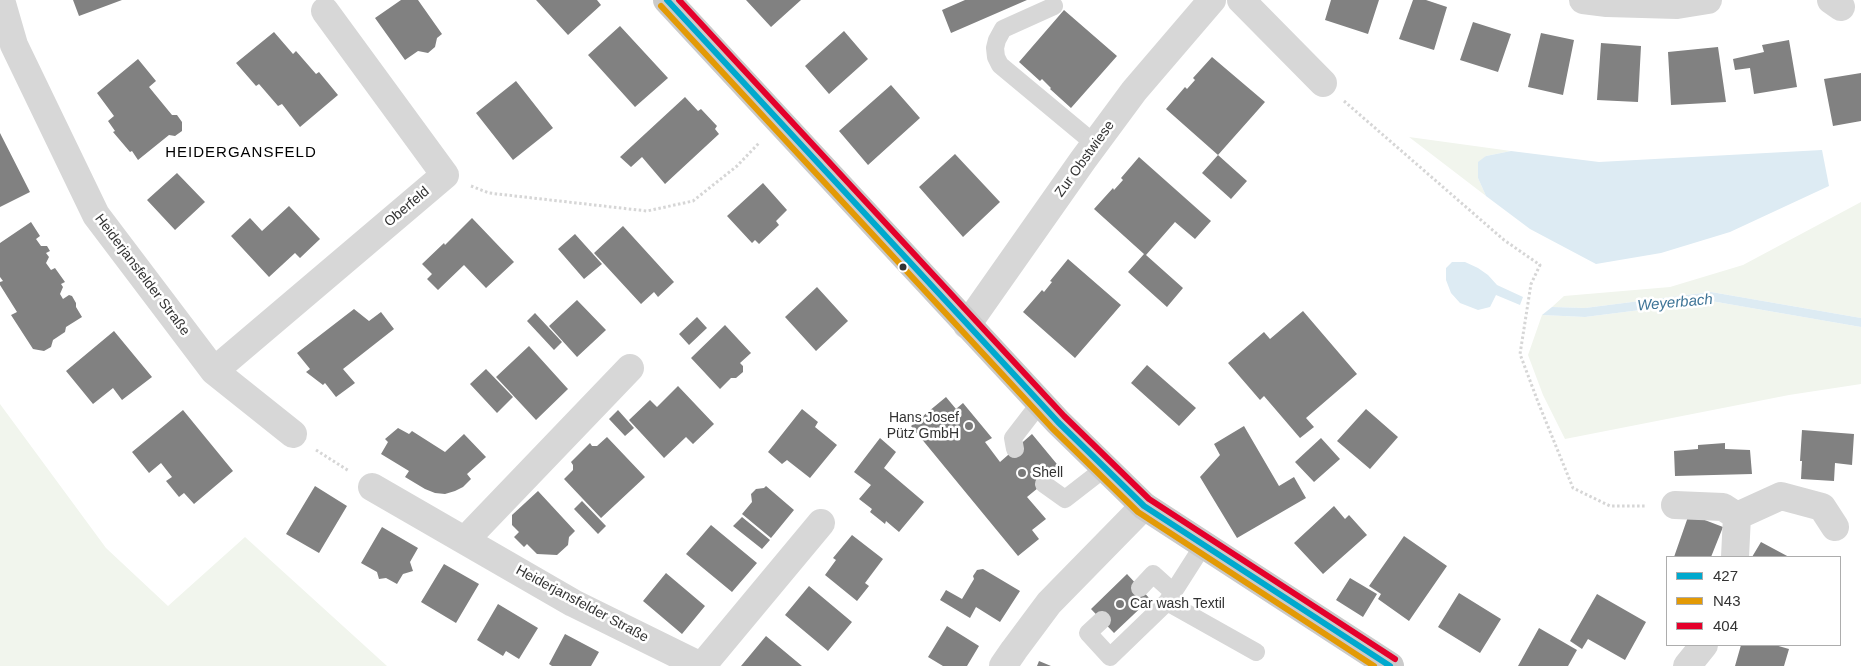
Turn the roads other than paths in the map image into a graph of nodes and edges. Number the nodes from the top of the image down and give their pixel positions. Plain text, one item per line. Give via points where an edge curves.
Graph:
1 (1, 0) edge
2 (667, 0) edge
3 (1212, 0) edge
4 (1241, 0) edge
5 (1588, 0) edge
6 (1708, 0) edge
7 (1054, 6) dead end
8 (325, 11) dead end
9 (1323, 83) road end
10 (1095, 144) junction
11 (967, 325) junction
12 (630, 368) dead end
13 (214, 371) junction
14 (1040, 403) junction
15 (293, 434) road end
16 (1015, 449) dead end
17 (1105, 468) junction
18 (1044, 484) dead end
19 (372, 487) road end
20 (1675, 505) road end
21 (1144, 506) junction
22 (1737, 516) junction
23 (821, 523) dead end
24 (1835, 527) dead end
25 (466, 539) junction
26 (1204, 544) junction
27 (1735, 556) edge
28 (1140, 588) dead end
29 (1170, 597) junction
30 (1102, 620) dead end
31 (1703, 646) edge
32 (1256, 652) dead end
33 (701, 666) edge
34 (1003, 666) edge
35 (1390, 666) edge
36 (1687, 666) edge

1 - 13 street, Heiderjansfelder Straße via 14,45 96,215
2 - 11 main road
3 - 10 street, Zur Obstwiese via 1134,91
4 - 9 street
5 - 6 street via 1677,5
7 - 10 lane via 1003,29 995,48 996,57 1000,65
8 - 13 street, Oberfeld via 445,175
10 - 11 street, Zur Obstwiese
11 - 14 main road
12 - 25 street
13 - 15 street, Heiderjansfelder Straße
14 - 16 lane via 1013,438
14 - 17 main road
17 - 18 lane via 1065,499
17 - 21 main road
19 - 25 street, Heiderjansfelder Straße
20 - 22 street via 1723,507
21 - 26 main road
21 - 34 street via 1050,603
22 - 24 street via 1780,496 1822,507
22 - 27 street
23 - 33 street, Heiderjansfelder Straße
25 - 33 street, Heiderjansfelder Straße via 573,603
26 - 29 lane
26 - 35 main road
28 - 29 lane via 1153,574
29 - 30 lane via 1110,657 1088,633
29 - 32 lane
31 - 36 street

